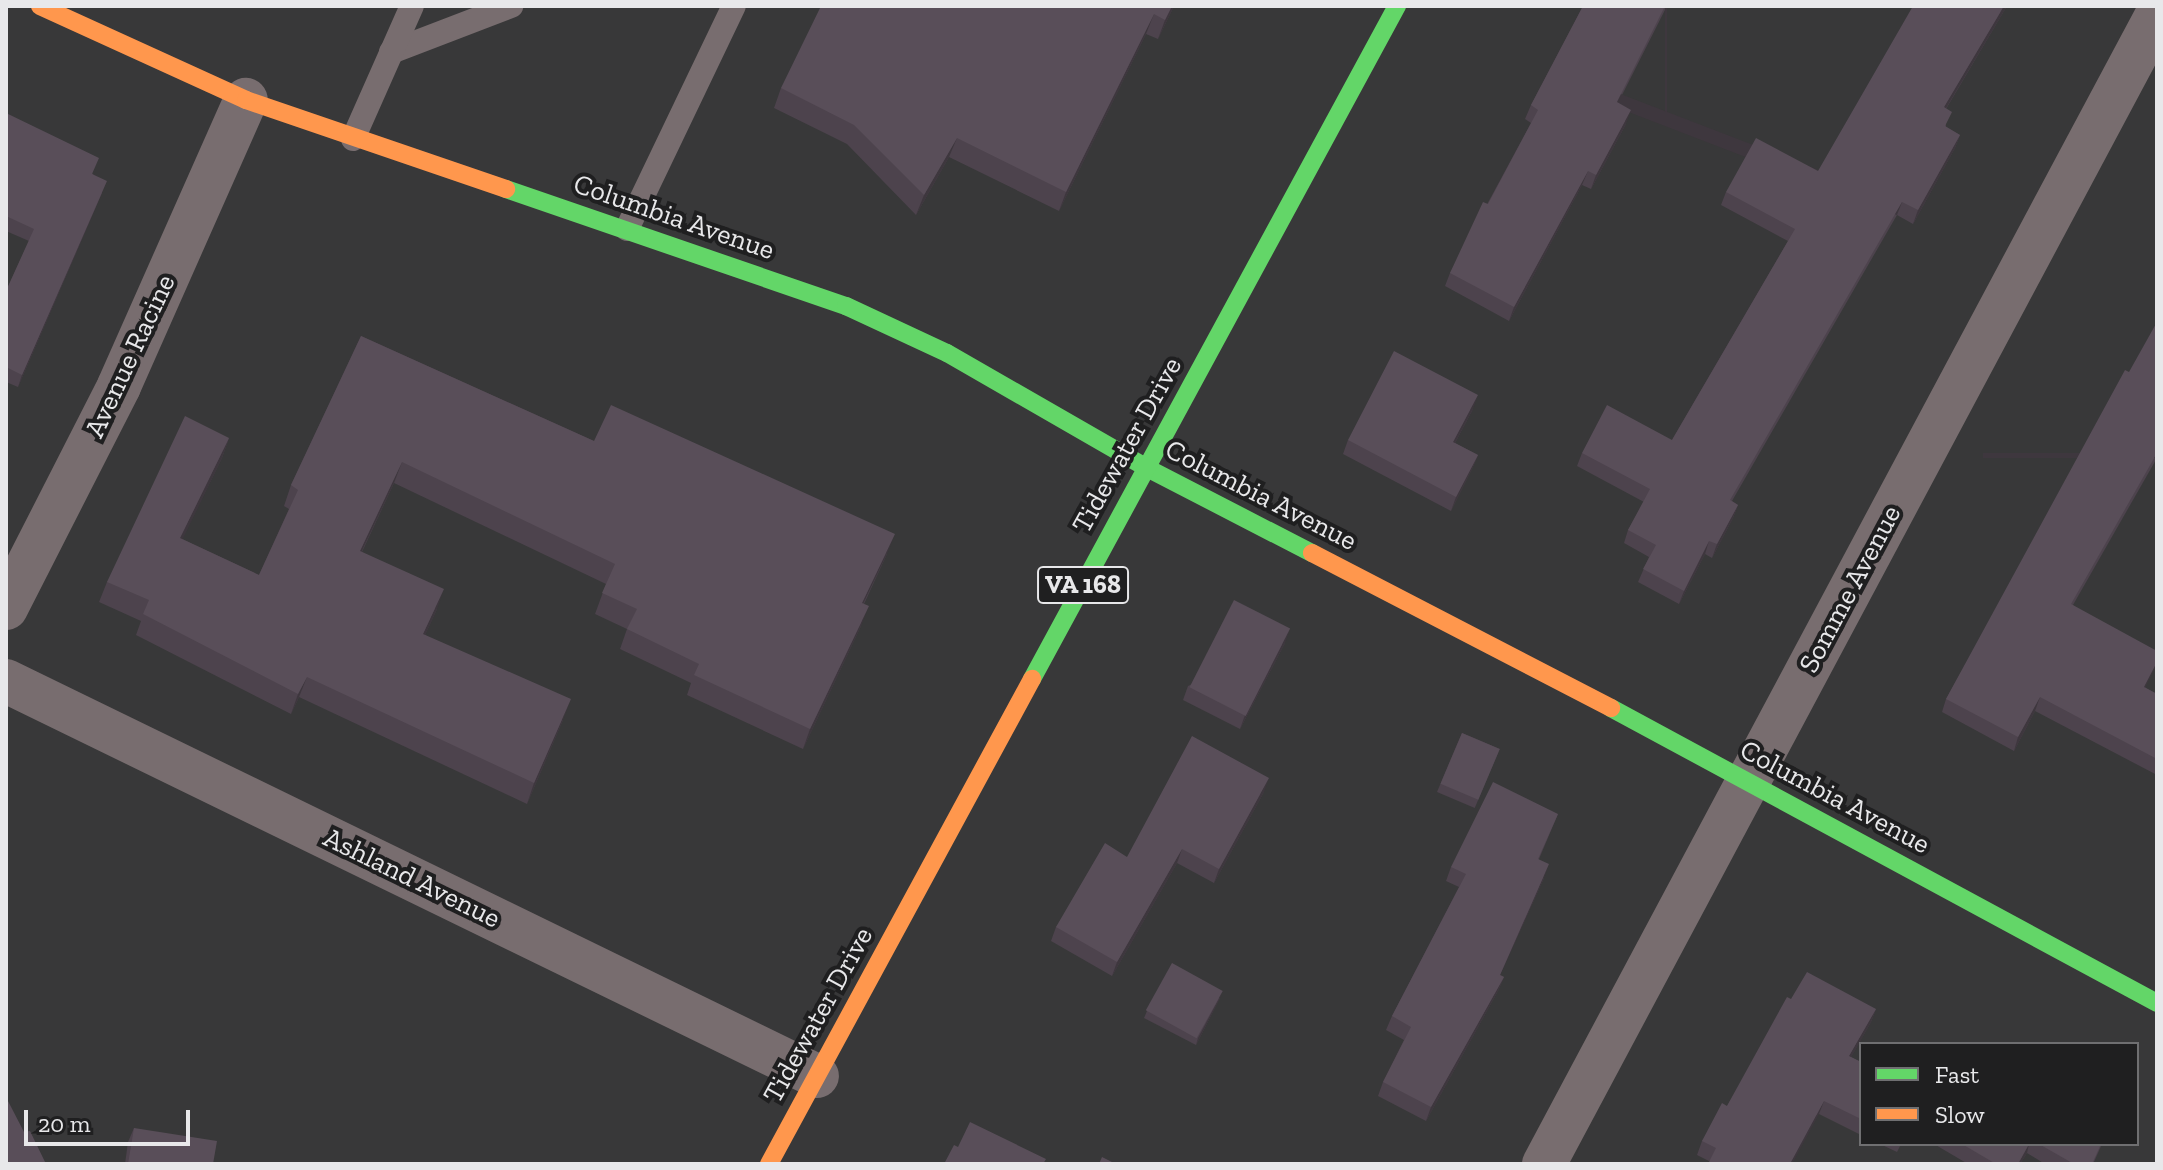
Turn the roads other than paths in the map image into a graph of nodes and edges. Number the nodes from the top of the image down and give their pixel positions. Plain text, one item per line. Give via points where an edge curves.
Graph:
1 (40, 6) edge
2 (412, 6) edge
3 (511, 6) edge
4 (734, 6) edge
5 (1397, 6) edge
6 (2157, 15) edge
7 (391, 52) junction
8 (246, 100) junction
9 (353, 139) junction
10 (627, 229) junction
11 (1147, 468) junction
12 (6, 608) edge
13 (6, 681) edge
14 (1747, 782) junction
15 (2157, 1003) edge
16 (817, 1076) junction
17 (769, 1164) edge
18 (1544, 1164) edge

1 - 8 main road, Columbia Avenue
2 - 7 lane
3 - 7 lane
4 - 10 lane
5 - 11 main road, Tidewater Drive / VA 168
6 - 14 street, Somme Avenue
7 - 9 lane
8 - 9 main road, Columbia Avenue
8 - 12 street, Avenue Racine via 119,386
9 - 10 main road, Columbia Avenue
10 - 11 main road, Columbia Avenue via 846,306 947,353
11 - 14 main road, Columbia Avenue
11 - 16 main road, Tidewater Drive / VA 168
13 - 16 street, Ashland Avenue
14 - 15 main road, Columbia Avenue
14 - 18 street, Somme Avenue
16 - 17 main road, Tidewater Drive / VA 168

